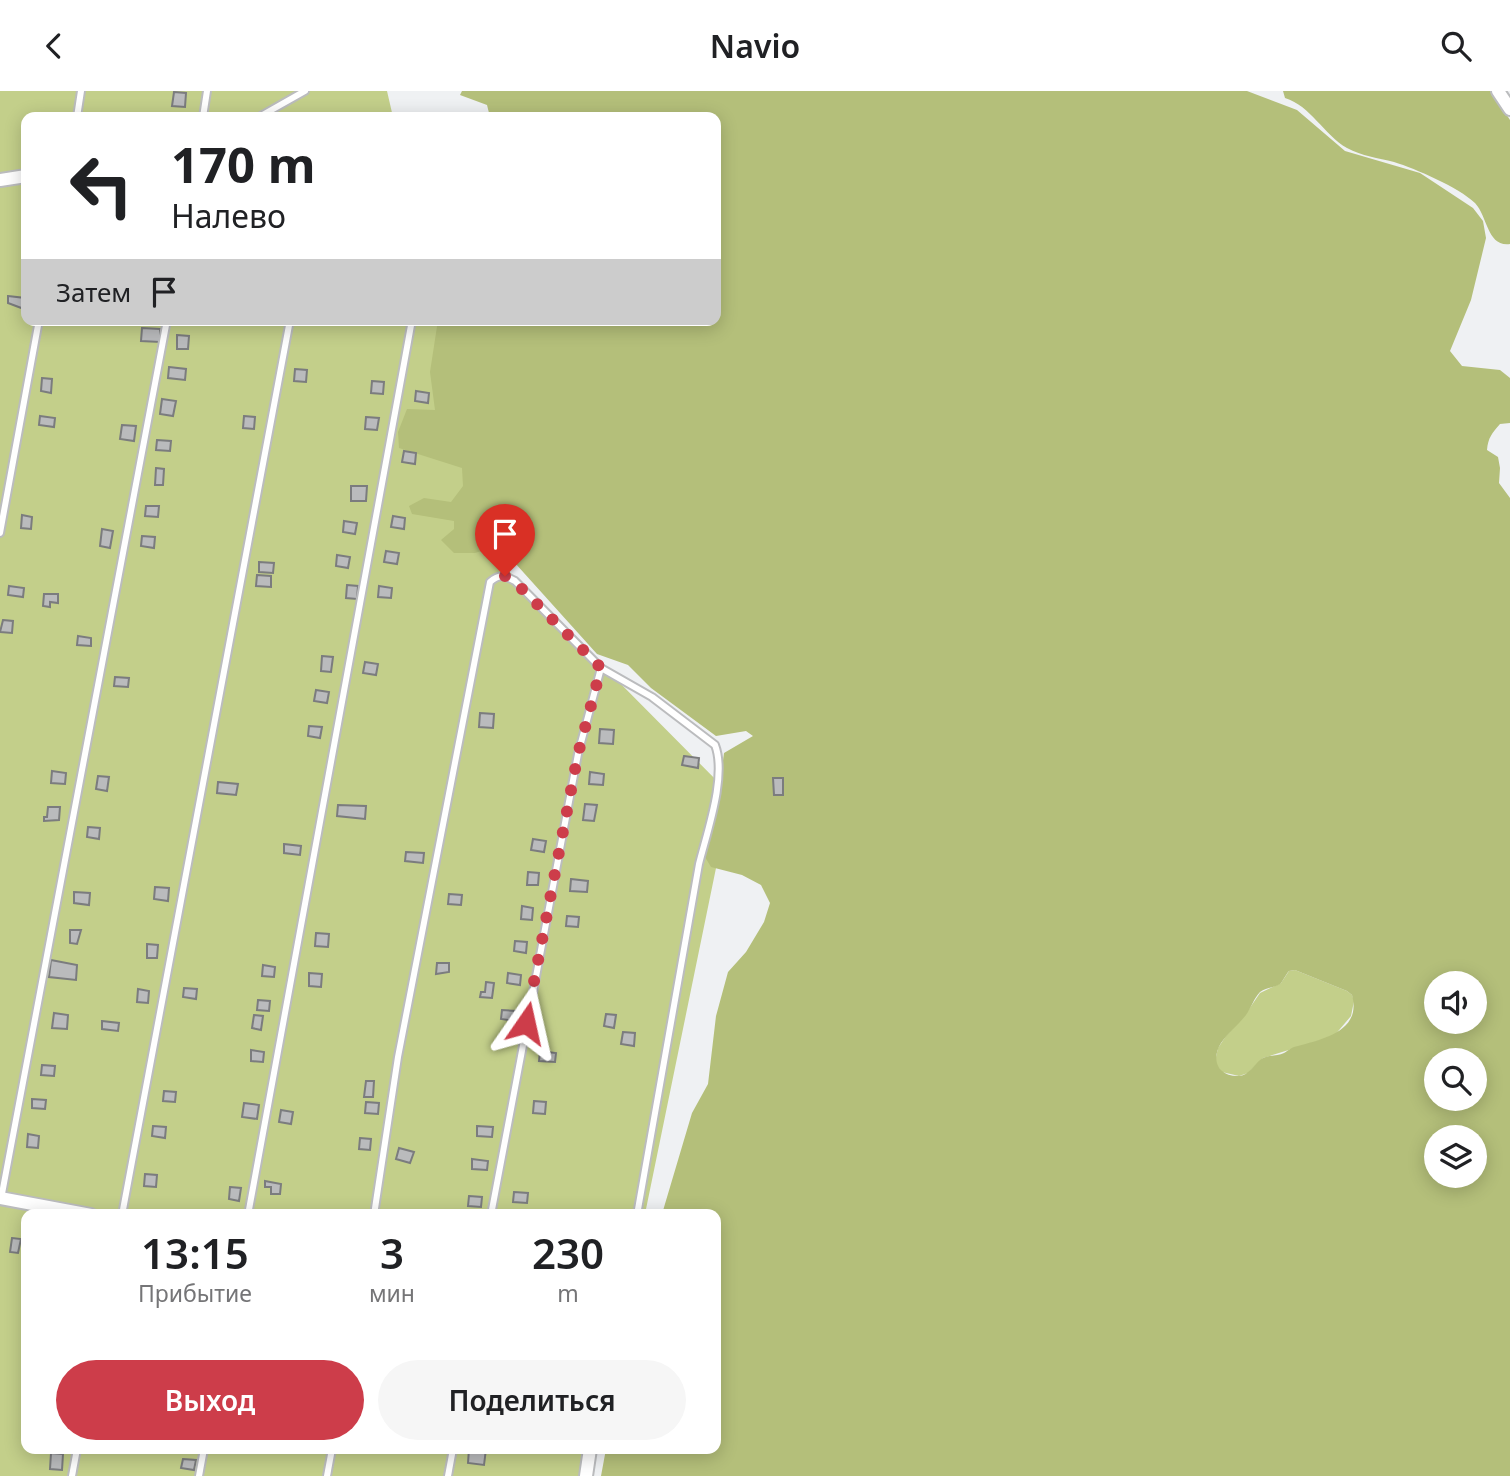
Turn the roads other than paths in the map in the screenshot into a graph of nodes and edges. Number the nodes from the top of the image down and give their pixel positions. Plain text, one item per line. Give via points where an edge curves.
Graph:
1 (81, 91) edge
2 (207, 91) edge
3 (305, 91) edge
4 (1498, 91) edge
5 (1510, 109) edge
6 (78, 112) edge
7 (204, 112) edge
8 (268, 112) edge
9 (21, 177) edge
10 (0, 180) edge
11 (38, 326) edge
12 (166, 326) edge
13 (289, 326) edge
14 (411, 326) edge
15 (0, 533) edge
16 (601, 668) junction
17 (0, 1200) edge
18 (55, 1209) edge
19 (123, 1209) edge
20 (249, 1209) edge
21 (375, 1209) edge
22 (492, 1209) edge
23 (638, 1209) edge
24 (77, 1454) edge
25 (203, 1454) edge
26 (331, 1454) edge
27 (452, 1454) edge
28 (589, 1454) edge
29 (72, 1476) edge
30 (199, 1476) edge
31 (327, 1476) edge
32 (448, 1476) edge
33 (586, 1476) edge

1 - 6 lane
2 - 7 lane
3 - 8 lane
4 - 5 street
9 - 10 street
11 - 15 lane
12 - 17 lane
13 - 19 lane
14 - 20 lane
16 - 21 lane via 514,581 497,576 490,582 398,1057
16 - 22 lane via 578,754
16 - 23 lane via 652,697 715,745 718,753 712,814 699,864
17 - 18 street
24 - 29 lane
25 - 30 lane
26 - 31 lane
27 - 32 lane
28 - 33 street

